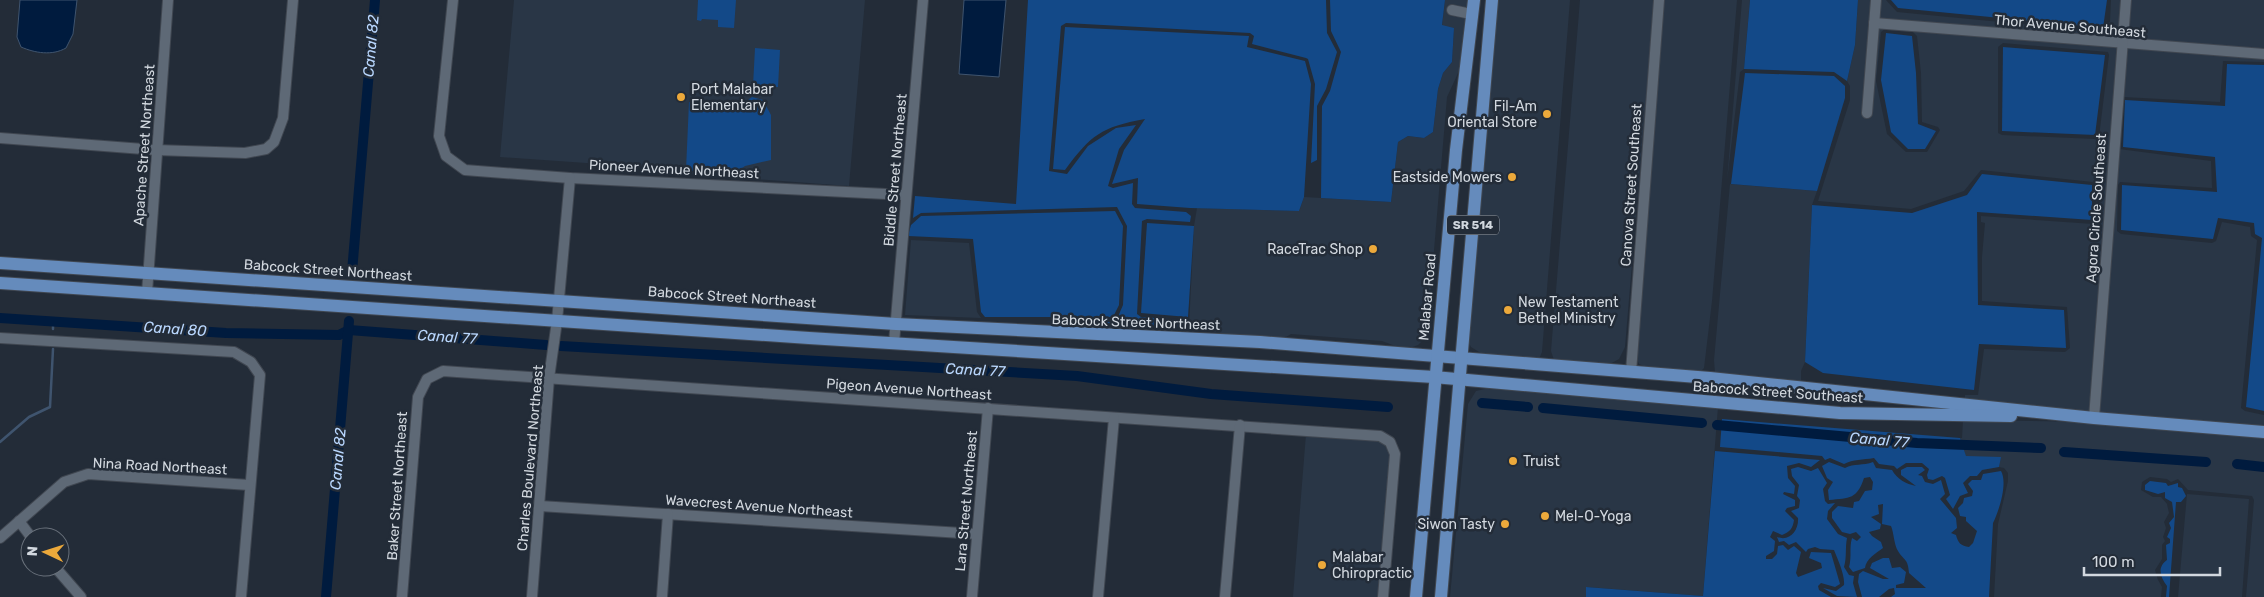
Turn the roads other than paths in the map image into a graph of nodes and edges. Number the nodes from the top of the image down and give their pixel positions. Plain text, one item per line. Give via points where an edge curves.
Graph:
1 (168, 0) edge
2 (292, 0) edge
3 (453, 0) edge
4 (922, 0) edge
5 (1474, 0) edge
6 (1492, 0) edge
7 (1659, 0) edge
8 (1876, 0) edge
9 (2126, 0) edge
10 (1452, 10) dead end
11 (1472, 14) junction
12 (1874, 23) junction
13 (2122, 44) junction
14 (2264, 54) edge
15 (1484, 91) junction
16 (1867, 113) dead end
17 (0, 138) edge
18 (156, 150) junction
19 (570, 178) junction
20 (906, 195) junction
21 (0, 264) edge
22 (148, 273) junction
23 (0, 283) edge
24 (147, 293) junction
25 (559, 301) junction
26 (557, 320) junction
27 (896, 324) junction
28 (1121, 336) junction
29 (0, 338) edge
30 (894, 343) junction
31 (1094, 354) junction
32 (1436, 357) junction
33 (1462, 359) junction
34 (1630, 372) junction
35 (1434, 377) junction
36 (549, 378) junction
37 (427, 379) joint
38 (1460, 379) junction
39 (988, 408) junction
40 (1114, 418) junction
41 (2094, 418) junction
42 (1240, 425) junction
43 (2264, 432) edge
44 (249, 485) junction
45 (540, 506) junction
46 (668, 514) junction
47 (18, 521) junction
48 (23, 527) edge
49 (977, 534) junction
50 (0, 538) edge
51 (64, 577) edge
52 (81, 597) edge
53 (241, 597) edge
54 (402, 597) edge
55 (532, 597) edge
56 (662, 597) edge
57 (972, 597) edge
58 (1098, 597) edge
59 (1225, 597) edge
60 (1383, 597) edge
61 (1416, 597) edge
62 (1441, 597) edge

1 - 18 street, Apache Street Northeast
2 - 18 street via 283,118 274,142 266,149 245,153
3 - 19 street, Pioneer Avenue Northeast via 439,136 446,156 465,170
4 - 20 street, Biddle Street Northeast
5 - 11 main road, Malabar Road / SR 514
6 - 15 main road, SR 514
7 - 34 street, Canova Street Southeast
8 - 12 street
9 - 13 street, Agora Circle Southeast
10 - 11 street
11 - 15 main road via 1485,24 1481,78
11 - 32 main road, Malabar Road / SR 514
12 - 13 street, Thor Avenue Southeast
12 - 16 street
13 - 14 street, Thor Avenue Southeast
13 - 41 street, Agora Circle Southeast
15 - 33 main road, SR 514
17 - 18 street
18 - 22 street, Apache Street Northeast
19 - 20 street, Pioneer Avenue Northeast
19 - 25 street, Charles Boulevard Northeast
20 - 27 street, Biddle Street Northeast
21 - 22 main road, Babcock Street Northeast
22 - 24 street, Apache Street Northeast
22 - 25 main road, Babcock Street Northeast
23 - 24 main road
24 - 26 main road
25 - 26 street, Charles Boulevard Northeast
25 - 27 main road, Babcock Street Northeast
26 - 30 main road
26 - 36 street, Charles Boulevard Northeast
27 - 28 main road, Babcock Street Northeast
27 - 30 street, Biddle Street Northeast
28 - 31 main road via 1119,343
28 - 32 main road, Babcock Street Northeast via 1260,342
29 - 44 street via 234,352 251,362 260,375
30 - 31 main road
31 - 35 main road
32 - 33 main road, Babcock Street Northeast
32 - 35 main road, Malabar Road / SR 514
33 - 34 main road, Babcock Street Southeast
33 - 38 main road, SR 514
34 - 41 main road, Babcock Street Southeast
35 - 38 main road
35 - 61 main road, Malabar Road / SR 514
36 - 37 street, Pigeon Avenue Northeast via 443,371
36 - 39 street, Pigeon Avenue Northeast
36 - 45 street, Charles Boulevard Northeast
37 - 54 street, Baker Street Northeast via 418,397
38 - 41 main road, Babcock Street Southeast via 1840,413
38 - 62 main road, SR 514
39 - 40 street, Pigeon Avenue Northeast
39 - 49 street, Lara Street Northeast
40 - 42 street, Pigeon Avenue Northeast
40 - 58 street
41 - 43 main road, Babcock Street Southeast
42 - 59 street
42 - 60 street, Pigeon Avenue Northeast via 1380,436 1390,442 1395,454
44 - 47 street, Nina Road Northeast via 88,474 64,482
44 - 53 street
45 - 46 street, Wavecrest Avenue Northeast
45 - 55 street, Charles Boulevard Northeast
46 - 49 street, Wavecrest Avenue Northeast
46 - 56 street
47 - 48 street
47 - 50 street, Nina Road Northeast
49 - 57 street, Lara Street Northeast
51 - 52 street

